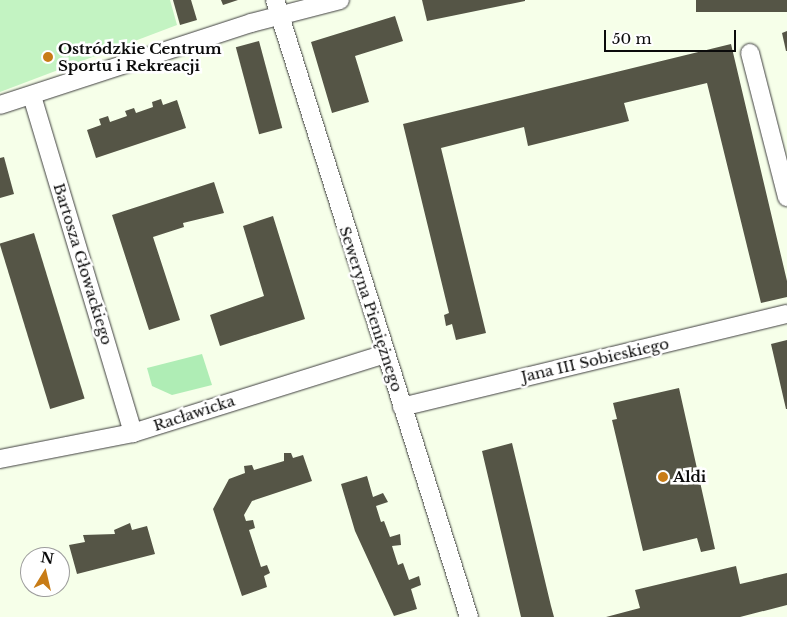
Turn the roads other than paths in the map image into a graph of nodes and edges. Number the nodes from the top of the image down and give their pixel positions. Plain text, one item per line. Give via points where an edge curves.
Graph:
1 (340, 0) edge
2 (277, 7) edge
3 (750, 53) dead end
4 (32, 96) junction
5 (0, 106) edge
6 (787, 197) edge
7 (787, 314) edge
8 (385, 354) junction
9 (402, 407) junction
10 (133, 433) junction
11 (0, 459) edge
12 (469, 617) edge

1 - 2 street
2 - 4 street
2 - 8 street, Seweryna Pieniężnego
3 - 6 street
4 - 5 street
4 - 10 street, Bartosza Głowackiego
7 - 9 street, Jana III Sobieskiego
8 - 9 street, Seweryna Pieniężnego
8 - 10 street, Racławicka
9 - 12 street, Seweryna Pieniężnego
10 - 11 street, Racławicka

